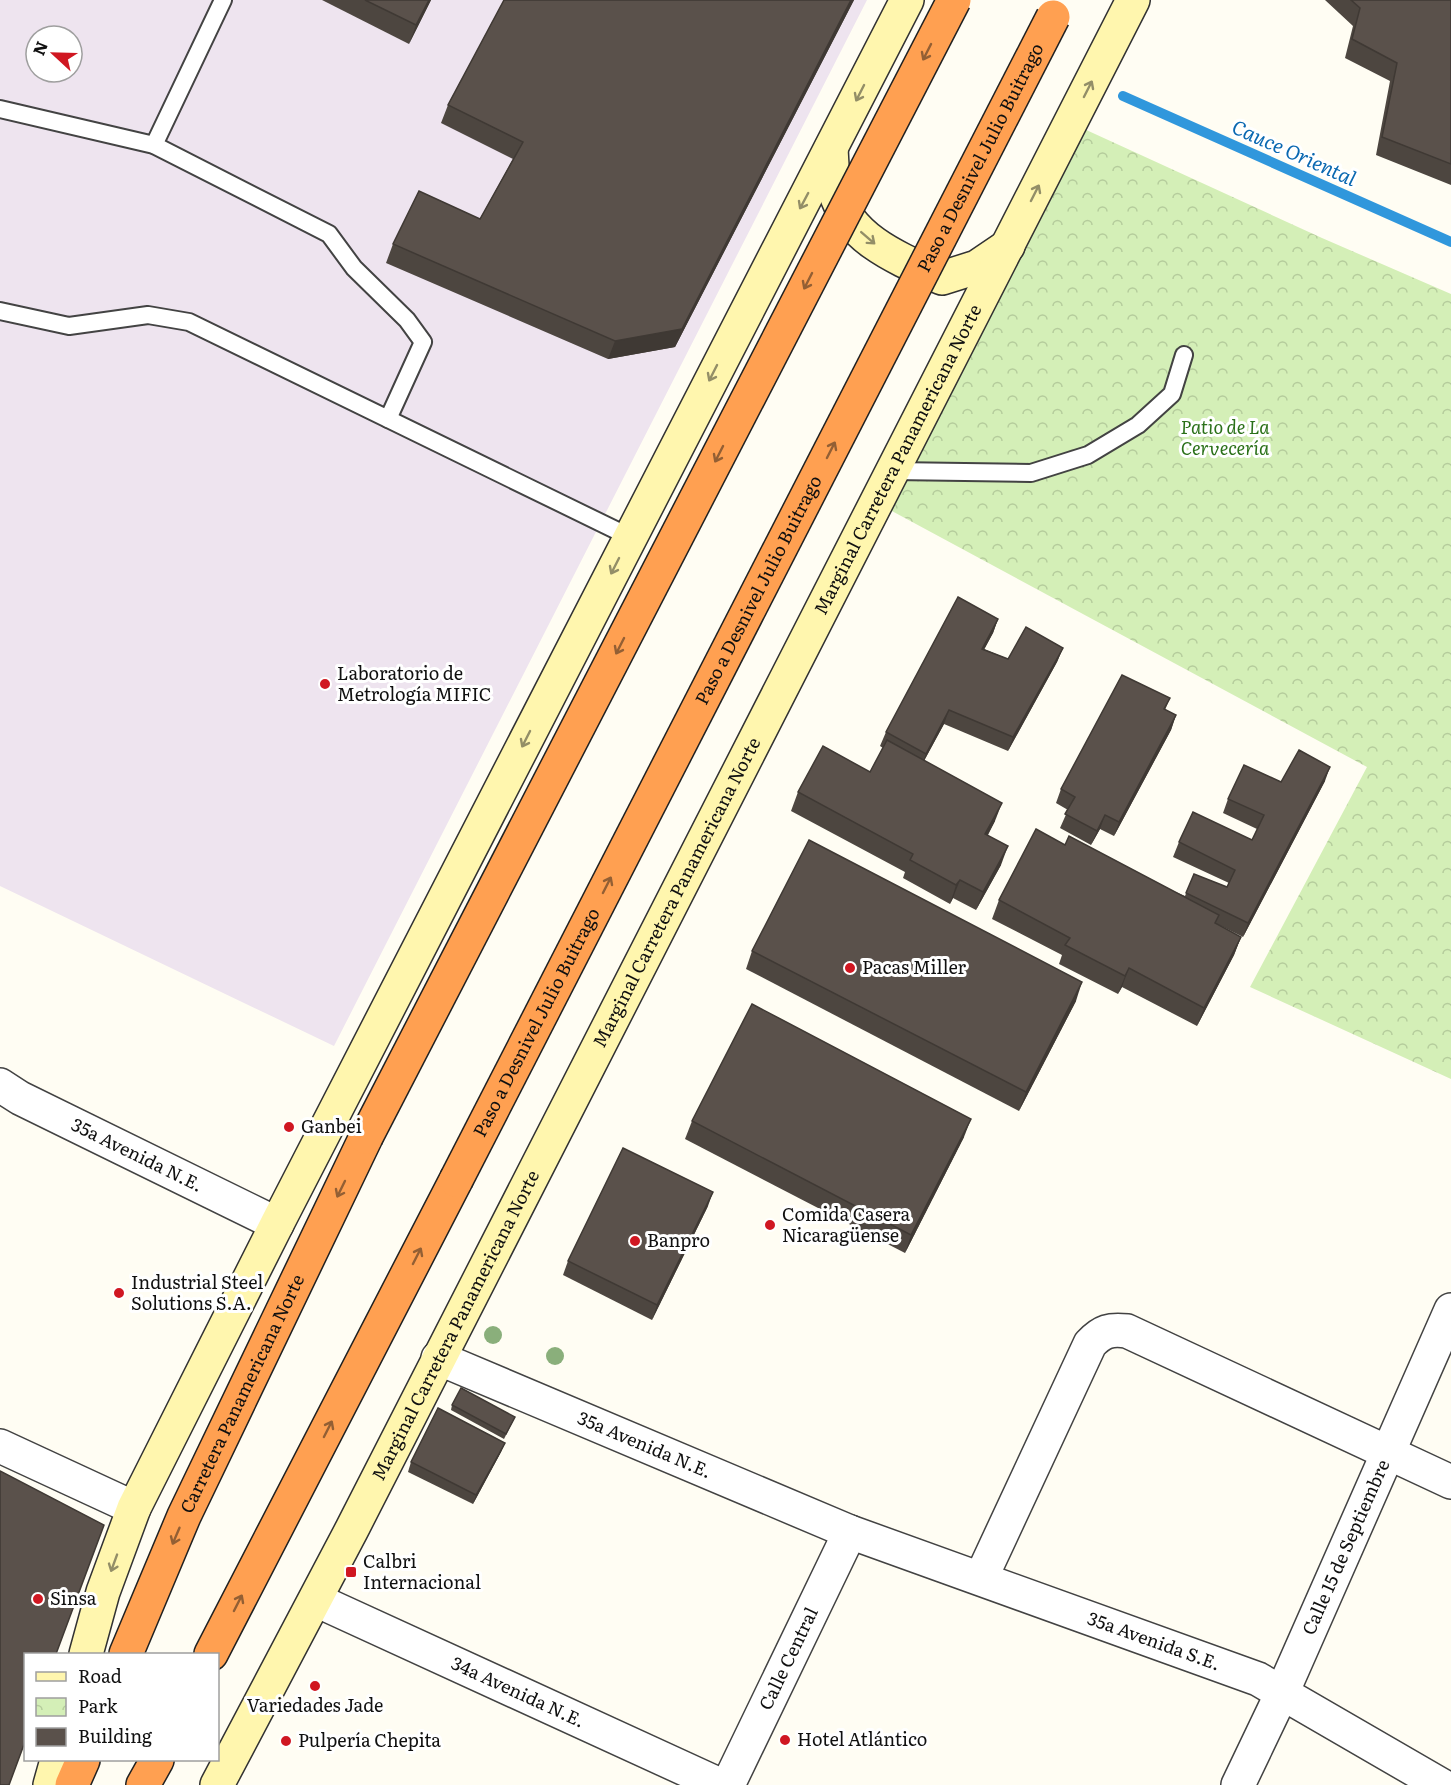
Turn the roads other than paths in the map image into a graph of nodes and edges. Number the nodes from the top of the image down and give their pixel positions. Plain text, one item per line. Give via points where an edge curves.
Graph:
1 (223, 0) edge
2 (954, 0) edge
3 (1062, 0) edge
4 (1133, 0) edge
5 (901, 11) edge
6 (0, 109) edge
7 (154, 145) junction
8 (831, 149) junction
9 (1008, 245) junction
10 (942, 278) junction
11 (0, 311) edge
12 (955, 349) junction
13 (1184, 355) dead end
14 (388, 418) junction
15 (893, 471) junction
16 (630, 537) junction
17 (0, 1085) edge
18 (277, 1224) junction
19 (1451, 1310) edge
20 (438, 1358) junction
21 (0, 1446) edge
22 (1388, 1454) junction
23 (1451, 1482) edge
24 (134, 1508) junction
25 (850, 1533) junction
26 (981, 1578) junction
27 (316, 1599) junction
28 (86, 1653) edge
29 (126, 1653) edge
30 (212, 1653) edge
31 (1282, 1693) junction
32 (57, 1761) edge
33 (83, 1761) edge
34 (156, 1761) edge
35 (50, 1785) edge
36 (72, 1785) edge
37 (144, 1785) edge
38 (217, 1785) edge
39 (720, 1785) edge
40 (728, 1785) edge
41 (1238, 1785) edge
42 (1441, 1785) edge

1 - 7 lane
2 -> 29 highway, Carretera Panamericana Norte, bridge via 366,1137 184,1516
30 -> 3 highway, Paso a Desnivel Julio Buitrago, bridge
9 -> 4 street, Marginal Carretera Panamericana Norte
5 -> 8 street
6 - 7 lane
7 - 14 lane via 329,234 354,268 407,320 423,342
8 -> 10 street via 835,190 847,220 878,247
8 -> 16 street
9 - 10 street via 977,267
9 - 12 street, Marginal Carretera Panamericana Norte
10 - 12 street via 957,310
11 - 14 lane via 69,327 148,315 189,322
12 - 15 street, Marginal Carretera Panamericana Norte
13 - 15 lane via 1172,394 1138,425 1088,455 1031,473
14 - 16 lane
15 - 20 street, Marginal Carretera Panamericana Norte
16 -> 18 street
17 - 18 street, 35a Avenida N.E.
18 - 24 street
19 - 22 street, Calle 15 de Septiembre
20 - 25 street, 35a Avenida N.E.
20 - 27 street, Marginal Carretera Panamericana Norte
21 - 24 street
22 - 23 street
22 - 26 street via 1127,1331 1111,1330 1090,1344
22 - 31 street, Calle 15 de Septiembre
24 -> 28 street via 103,1592
25 - 26 street, 35a Avenida S.E.
25 - 40 street, Calle Central
26 - 31 street, 35a Avenida S.E. via 1258,1679
27 - 38 street, Marginal Carretera Panamericana Norte
27 - 39 street, 34a Avenida N.E.
31 - 41 street, Calle 15 de Septiembre
31 - 42 street, 35a Avenida S.E.
32 - 35 street
33 - 36 highway
34 - 37 highway

